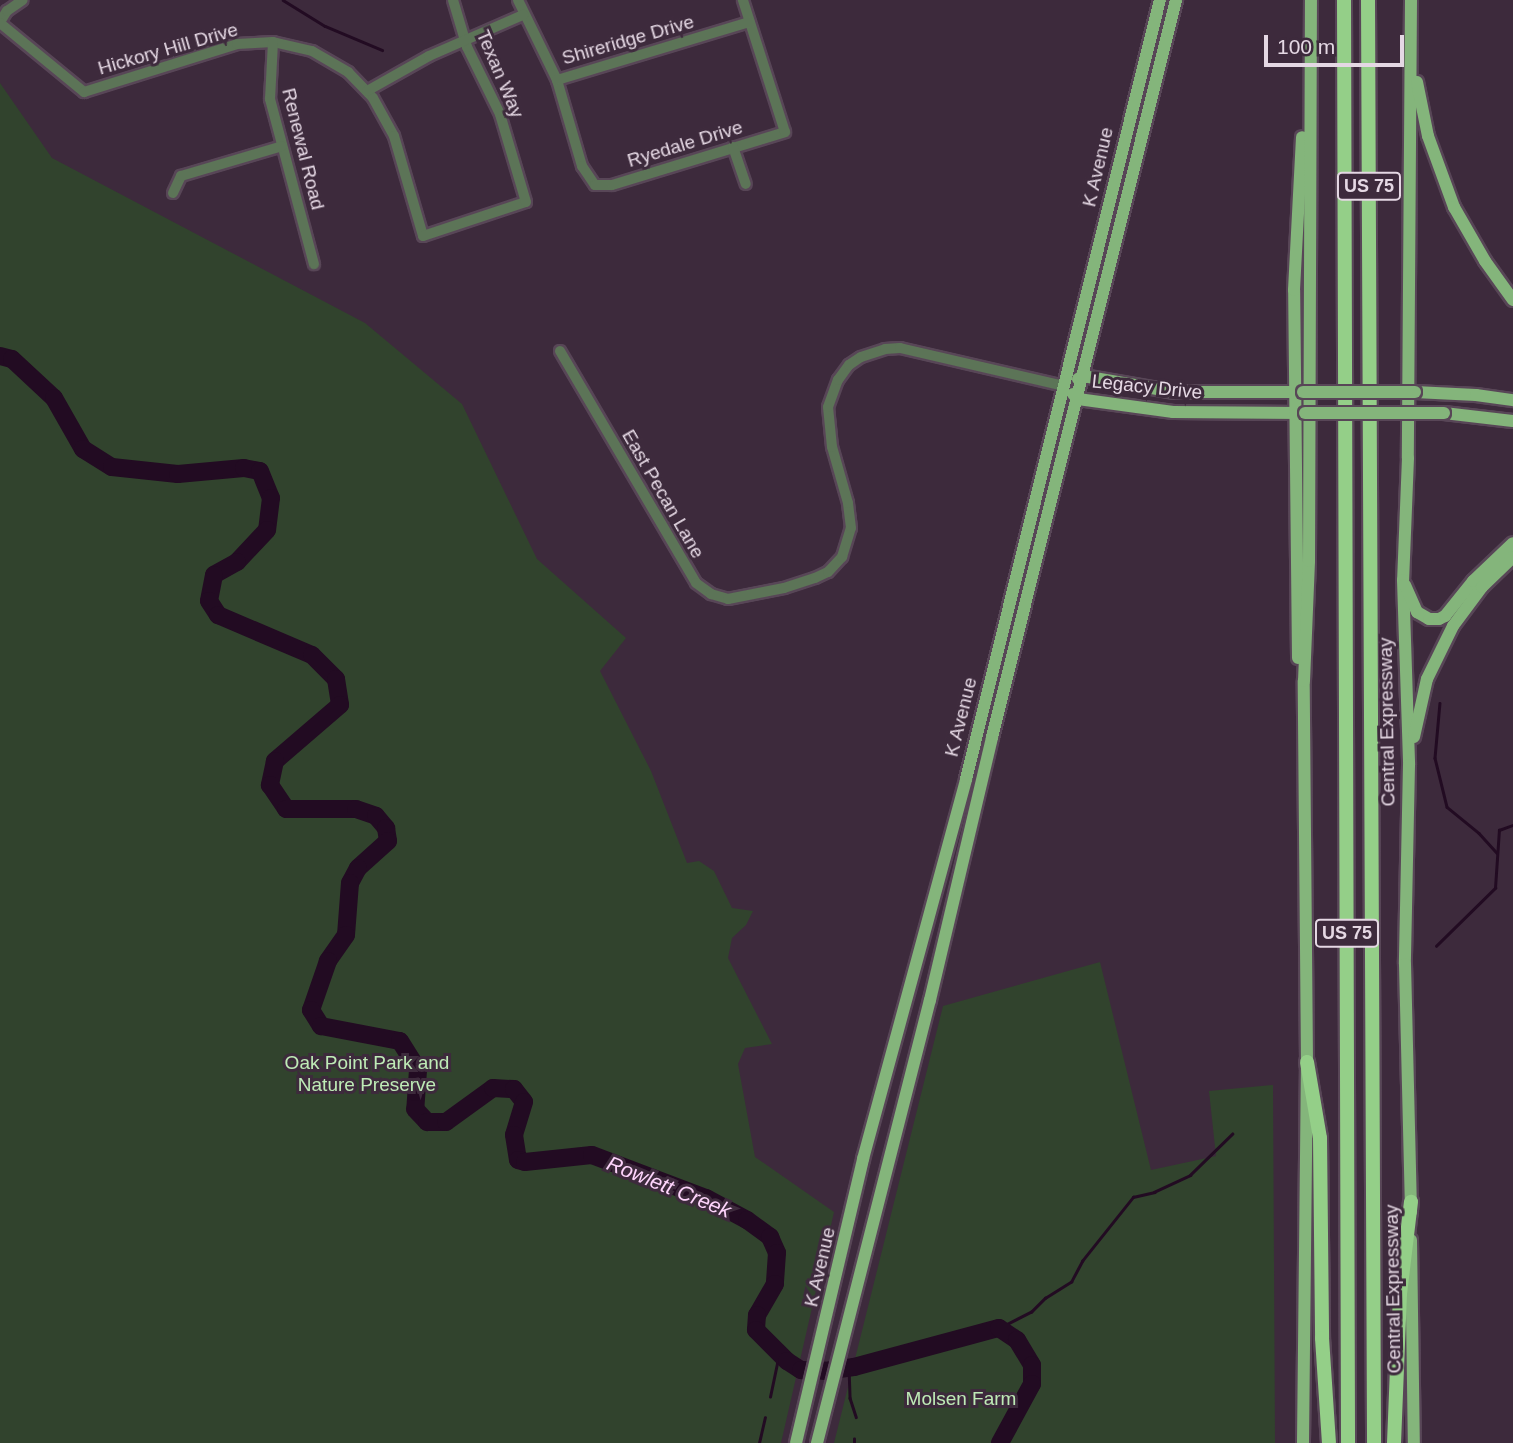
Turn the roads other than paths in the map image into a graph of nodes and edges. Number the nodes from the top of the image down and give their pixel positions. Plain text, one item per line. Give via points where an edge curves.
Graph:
1 (23, 0) edge
2 (453, 0) edge
3 (518, 0) edge
4 (743, 0) edge
5 (1160, 0) edge
6 (1176, 0) edge
7 (1311, 0) edge
8 (1344, 0) edge
9 (1368, 0) edge
10 (1411, 0) edge
11 (523, 15) junction
12 (750, 22) junction
13 (0, 23) edge
14 (464, 40) junction
15 (273, 42) junction
16 (1411, 43) junction
17 (1309, 51) junction
18 (556, 80) junction
19 (367, 91) junction
20 (1129, 118) junction
21 (1144, 121) junction
22 (282, 146) junction
23 (733, 147) junction
24 (746, 184) dead end
25 (173, 193) dead end
26 (423, 236) joint
27 (1099, 244) junction
28 (1114, 249) junction
29 (314, 264) dead end
30 (1513, 300) edge
31 (560, 351) dead end
32 (1083, 376) junction
33 (1065, 386) junction
34 (1175, 392) junction
35 (1299, 392) junction
36 (1078, 399) junction
37 (1513, 400) edge
38 (1173, 412) junction
39 (1300, 413) junction
40 (1482, 415) junction
41 (1513, 421) edge
42 (1513, 430) edge
43 (1513, 543) edge
44 (1513, 557) edge
45 (1403, 580) junction
46 (976, 734) junction
47 (992, 737) junction
48 (1304, 742) junction
49 (1409, 765) junction
50 (936, 880) junction
51 (956, 884) junction
52 (891, 1055) junction
53 (915, 1061) junction
54 (1307, 1062) junction
55 (1411, 1202) junction
56 (797, 1441) edge
57 (817, 1443) edge
58 (1303, 1443) edge
59 (1329, 1443) edge
60 (1348, 1443) edge
61 (1374, 1443) edge
62 (1394, 1443) edge
63 (1414, 1443) edge

1 - 13 street via 7,11
2 - 14 street, Texan Way
3 - 11 street
4 - 12 street
5 - 20 main road, K Avenue
6 - 21 main road, K Avenue
7 - 17 main road
8 - 60 highway, Central Expressway / US 75
9 - 61 highway, Central Expressway / US 75
10 - 16 main road, Central Expressway
11 - 14 street
11 - 18 street
12 - 18 street, Shireridge Drive
12 - 23 street, Ryedale Drive via 785,132
13 - 15 street, Hickory Hill Drive via 84,92 237,44
14 - 19 street
14 - 26 street, Texan Way via 500,114 526,202
15 - 19 street, Hickory Hill Drive via 312,51 348,72
15 - 22 street, Renewal Road via 270,99
16 - 30 main road via 1423,118 1439,172 1465,229
16 - 45 main road, Central Expressway
17 - 35 main road via 1296,216
17 - 48 main road via 1309,561
18 - 23 street, Ryedale Drive via 582,166 595,185 612,185
19 - 26 street, Hickory Hill Drive via 394,136
20 - 21 main road
20 - 27 main road, K Avenue
21 - 28 main road, K Avenue
22 - 25 street via 181,176
22 - 29 street, Renewal Road
23 - 24 street
27 - 28 main road
27 - 33 main road, K Avenue
28 - 32 main road, K Avenue
31 - 33 street, East Pecan Lane via 696,583 728,599 815,578 842,558 851,528 832,447 828,407 838,380 861,358 900,348
32 - 33 main road, Legacy Drive
32 - 34 main road, Legacy Drive
32 - 36 main road, K Avenue
33 - 36 main road, Legacy Drive
33 - 46 main road, K Avenue
34 - 35 main road, Legacy Drive
34 - 38 main road
35 - 37 main road, Legacy Drive, bridge via 1444,393
35 - 39 main road
36 - 38 main road, Legacy Drive
36 - 47 main road, K Avenue
38 - 39 main road, Legacy Drive
39 - 40 main road, Legacy Drive, bridge
39 - 48 main road via 1296,622
40 - 41 main road, Legacy Drive
40 - 42 main road
43 - 45 main road via 1439,619 1417,612
44 - 49 main road via 1467,606 1444,642 1427,679
45 - 49 main road, Central Expressway
46 - 47 main road
46 - 50 main road, K Avenue
47 - 51 main road, K Avenue
48 - 54 main road
49 - 55 main road, Central Expressway via 1405,964
50 - 51 main road
50 - 52 main road, K Avenue
51 - 53 main road, K Avenue
52 - 53 main road
52 - 56 main road, K Avenue
53 - 57 main road, K Avenue
54 - 58 main road
54 - 59 highway via 1320,1138 1322,1338
55 - 62 highway via 1400,1294
55 - 63 main road, Central Expressway

